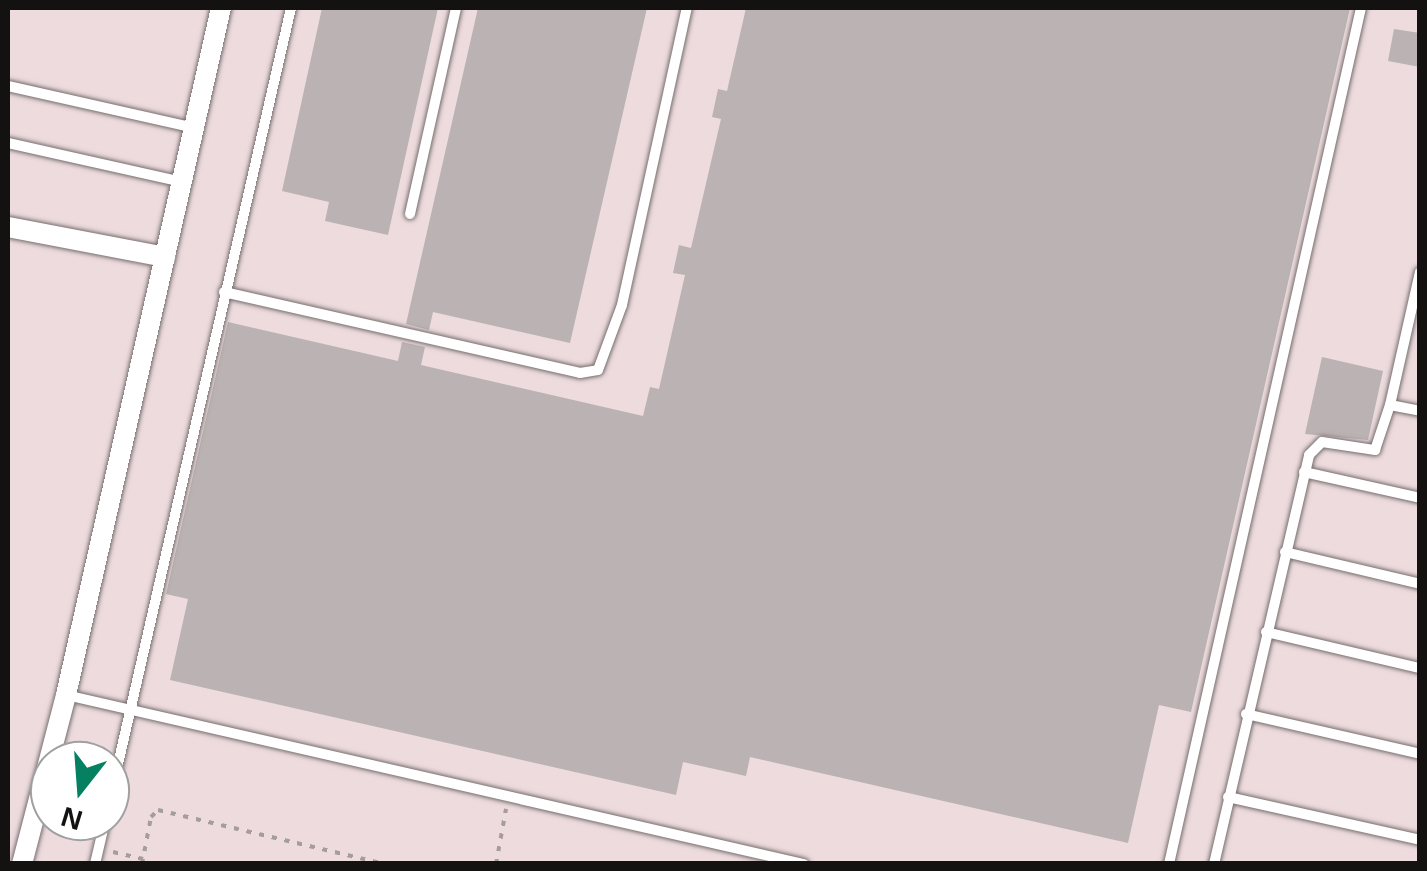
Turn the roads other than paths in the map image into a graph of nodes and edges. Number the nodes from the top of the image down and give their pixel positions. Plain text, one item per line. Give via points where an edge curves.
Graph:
1 (221, 8) edge
2 (290, 8) edge
3 (456, 8) edge
4 (687, 8) edge
5 (1361, 8) edge
6 (8, 86) edge
7 (185, 127) junction
8 (8, 144) edge
9 (175, 181) junction
10 (410, 214) dead end
11 (8, 227) edge
12 (165, 257) junction
13 (1420, 272) edge
14 (224, 292) junction
15 (1414, 324) edge
16 (1390, 404) junction
17 (1420, 412) edge
18 (1304, 472) junction
19 (1420, 498) edge
20 (1285, 552) junction
21 (1420, 584) edge
22 (1266, 632) junction
23 (1420, 668) edge
24 (66, 695) junction
25 (129, 712) junction
26 (1246, 714) junction
27 (123, 741) edge
28 (1420, 754) edge
29 (1228, 797) junction
30 (1420, 840) edge
31 (22, 864) edge
32 (804, 864) edge
33 (1169, 864) edge
34 (1214, 864) edge

1 - 7 street
2 - 14 lane
3 - 10 lane
4 - 14 lane via 622,305 598,370 580,373
5 - 33 lane
6 - 7 lane
7 - 9 street
8 - 9 lane
9 - 12 street
11 - 12 street
12 - 24 street
13 - 15 lane
14 - 25 lane
15 - 16 lane
16 - 17 lane
16 - 18 lane via 1378,448 1322,442 1308,455
18 - 19 lane
18 - 20 lane
20 - 21 lane
20 - 22 lane
22 - 23 lane
22 - 26 lane
24 - 25 lane
24 - 31 street
25 - 27 lane
25 - 32 lane
26 - 28 lane
26 - 29 lane
29 - 30 lane
29 - 34 lane

